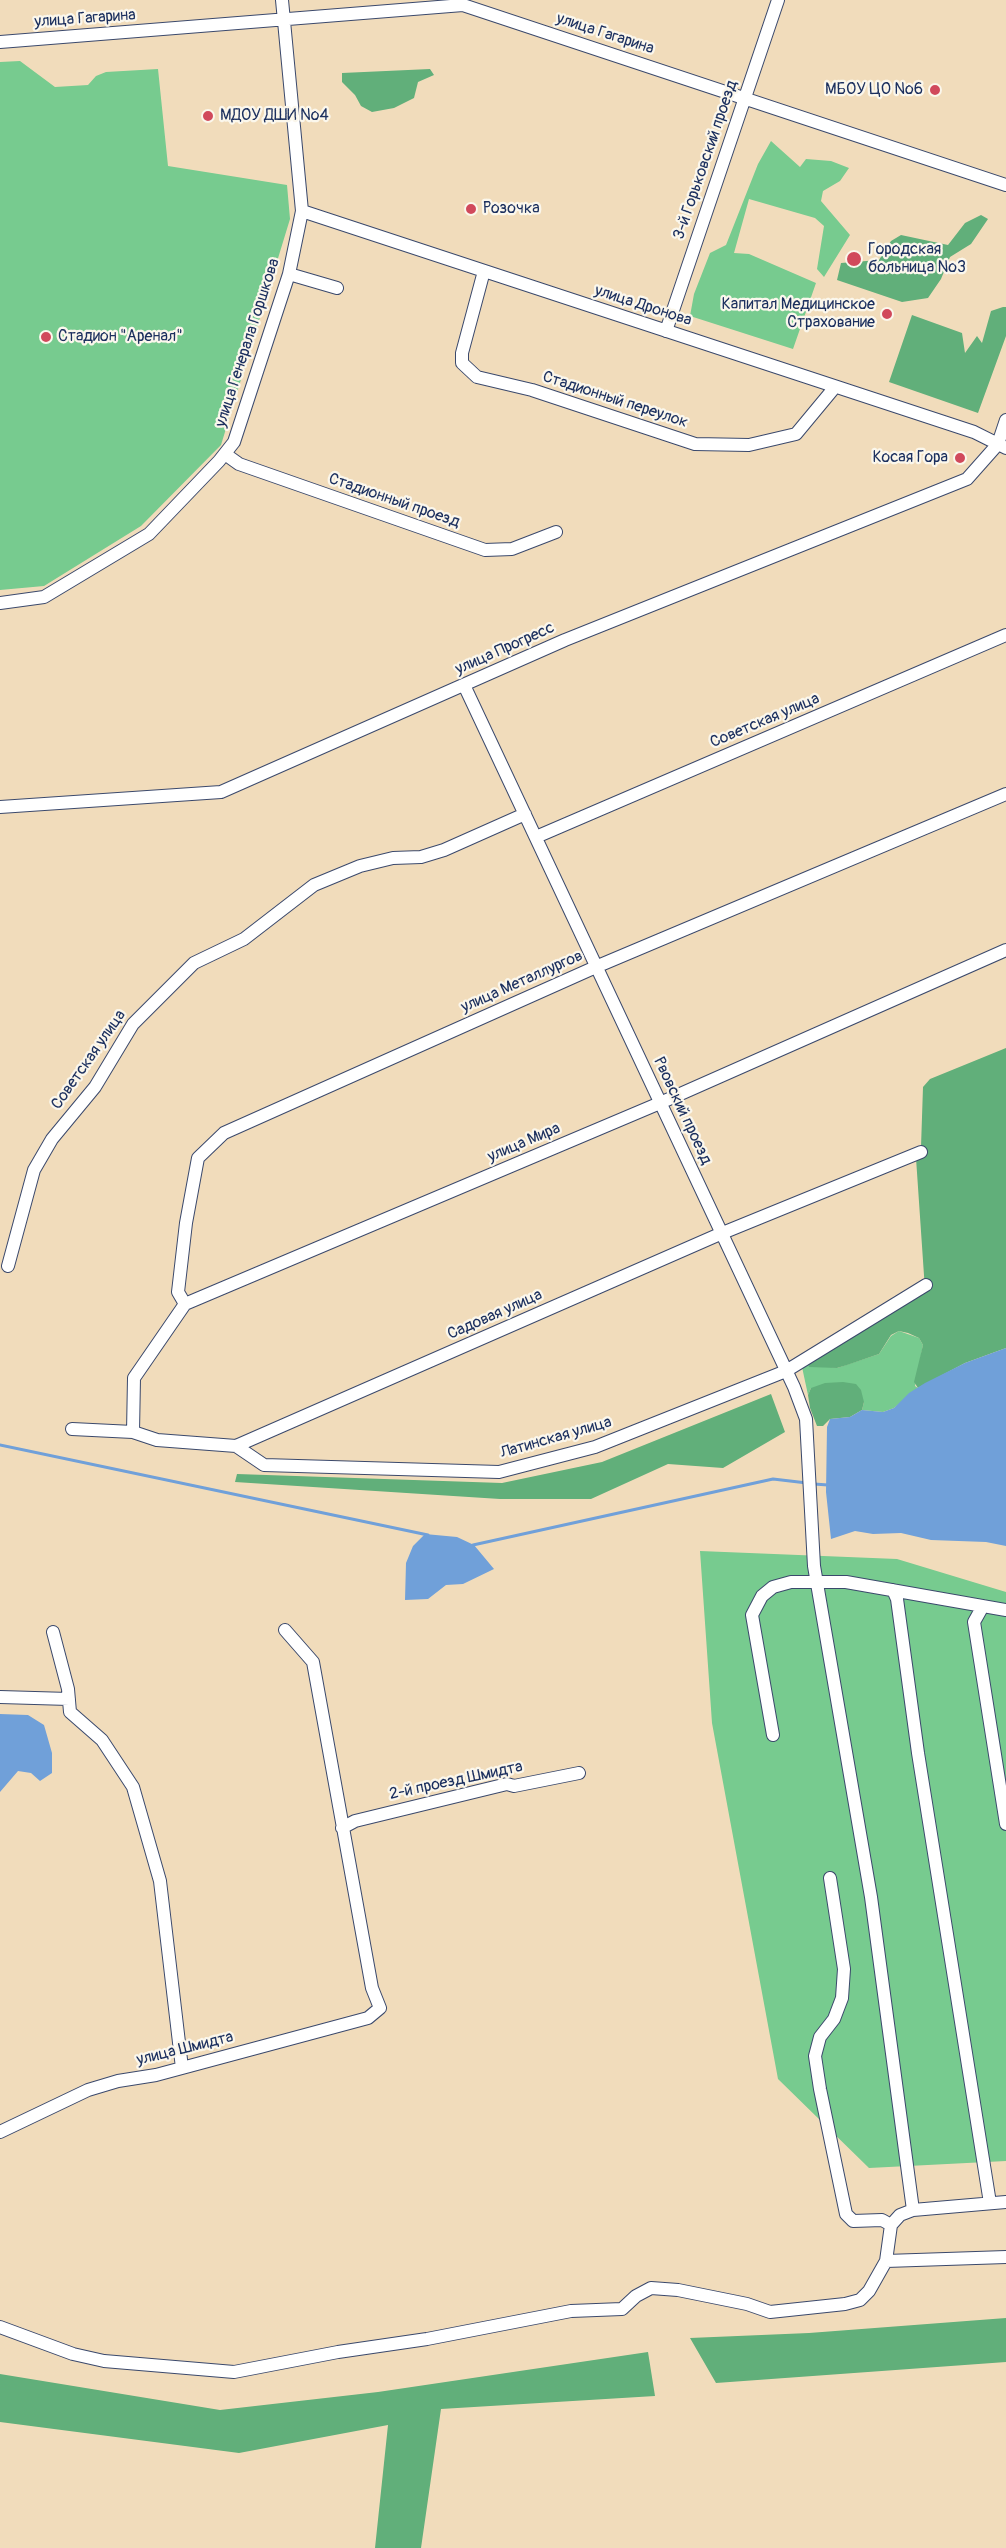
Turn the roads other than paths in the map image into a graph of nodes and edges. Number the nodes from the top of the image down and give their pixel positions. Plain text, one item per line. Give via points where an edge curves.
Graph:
1 (282, 0) edge
2 (778, 0) edge
3 (284, 21) junction
4 (0, 42) edge
5 (744, 97) junction
6 (1006, 185) edge
7 (302, 210) junction
8 (484, 271) junction
9 (289, 274) junction
10 (338, 288) dead end
11 (666, 331) junction
12 (835, 387) junction
13 (1006, 420) edge
14 (1002, 446) edge
15 (225, 454) junction
16 (556, 532) dead end
17 (0, 603) edge
18 (1006, 635) edge
19 (464, 685) junction
20 (1006, 794) edge
21 (0, 807) edge
22 (525, 814) junction
23 (536, 837) junction
24 (1006, 950) edge
25 (598, 966) junction
26 (660, 1103) junction
27 (921, 1152) dead end
28 (720, 1234) junction
29 (8, 1266) dead end
30 (926, 1285) dead end
31 (185, 1304) junction
32 (786, 1371) junction
33 (72, 1429) dead end
34 (133, 1432) junction
35 (236, 1446) junction
36 (817, 1582) junction
37 (893, 1590) junction
38 (983, 1606) junction
39 (1006, 1610) edge
40 (285, 1630) dead end
41 (53, 1632) dead end
42 (0, 1697) edge
43 (69, 1700) junction
44 (772, 1735) dead end
45 (579, 1773) dead end
46 (1006, 1824) edge
47 (342, 1828) junction
48 (830, 1878) dead end
49 (182, 2068) junction
50 (0, 2132) edge
51 (1006, 2202) edge
52 (990, 2203) junction
53 (913, 2210) junction
54 (891, 2225) junction
55 (1006, 2257) edge
56 (886, 2261) junction
57 (0, 2327) edge

1 - 3 street, улица Генерала Горшкова
2 - 5 street, 3-й Горьковский проезд
3 - 4 street, улица Гагарина
3 - 5 street, улица Гагарина via 463,5
3 - 7 street, улица Генерала Горшкова
5 - 6 street, улица Гагарина
5 - 11 street, 3-й Горьковский проезд
7 - 8 street, улица Дронова
7 - 9 street, улица Генерала Горшкова
8 - 11 street, улица Дронова
8 - 12 street, Стадионный переулок via 462,353 462,363 477,377 532,390 695,444 749,445 796,434
9 - 10 street
9 - 15 street, улица Генерала Горшкова via 234,442
11 - 12 street, улица Дронова
12 - 14 street, улица Дронова via 963,429
13 - 14 street
14 - 19 street, улица Прогресс via 967,478 565,640
15 - 16 street, Стадионный проезд via 239,464 485,550 512,549
15 - 17 street, улица Генерала Горшкова via 149,534 44,597
18 - 23 street, Советская улица
19 - 21 street, улица Прогресс via 221,792
19 - 22 street, Рвовский проезд
20 - 25 street, улица Металлургов
22 - 23 street, Рвовский проезд
22 - 29 street, Советская улица via 444,850 360,866 314,885 244,939 194,963 133,1023 94,1087 46,1150 31,1179
23 - 25 street, Рвовский проезд
24 - 26 street, улица Мира
25 - 26 street, Рвовский проезд
25 - 31 street, улица Металлургов via 224,1133 198,1158 178,1292
26 - 28 street, Рвовский проезд
26 - 31 street, улица Мира
27 - 28 street, Садовая улица
28 - 32 street, Рвовский проезд
28 - 35 street, Садовая улица
30 - 32 street, Латинская улица
31 - 34 street via 134,1378
32 - 35 street, Латинская улица via 595,1447 499,1472 264,1465
32 - 36 street, Рвовский проезд via 806,1419
33 - 34 street, Садовая улица
34 - 35 street, Садовая улица via 157,1440
36 - 37 street via 846,1582
36 - 44 street via 773,1587 762,1596 752,1615
36 - 53 street, Рвовский проезд via 871,1897
37 - 38 street
37 - 52 street
38 - 39 street
38 - 46 street via 974,1623
40 - 47 street via 313,1662
41 - 43 street
42 - 43 street
43 - 49 street via 70,1712 102,1740 133,1787 160,1881
45 - 47 street, 2-й проезд Шмидта via 514,1786 507,1784 355,1821
47 - 49 street, улица Шмидта via 372,1988 380,2008 368,2018
48 - 54 street via 844,1969 842,1998 814,2056 846,2214 854,2221 882,2220
49 - 50 street, улица Шмидта via 88,2090
51 - 52 street
52 - 53 street
53 - 54 street via 900,2215
54 - 56 street
55 - 56 street
56 - 57 street via 860,2300 845,2304 770,2312 737,2302 651,2288 622,2309 571,2311 234,2372 104,2361 72,2354

